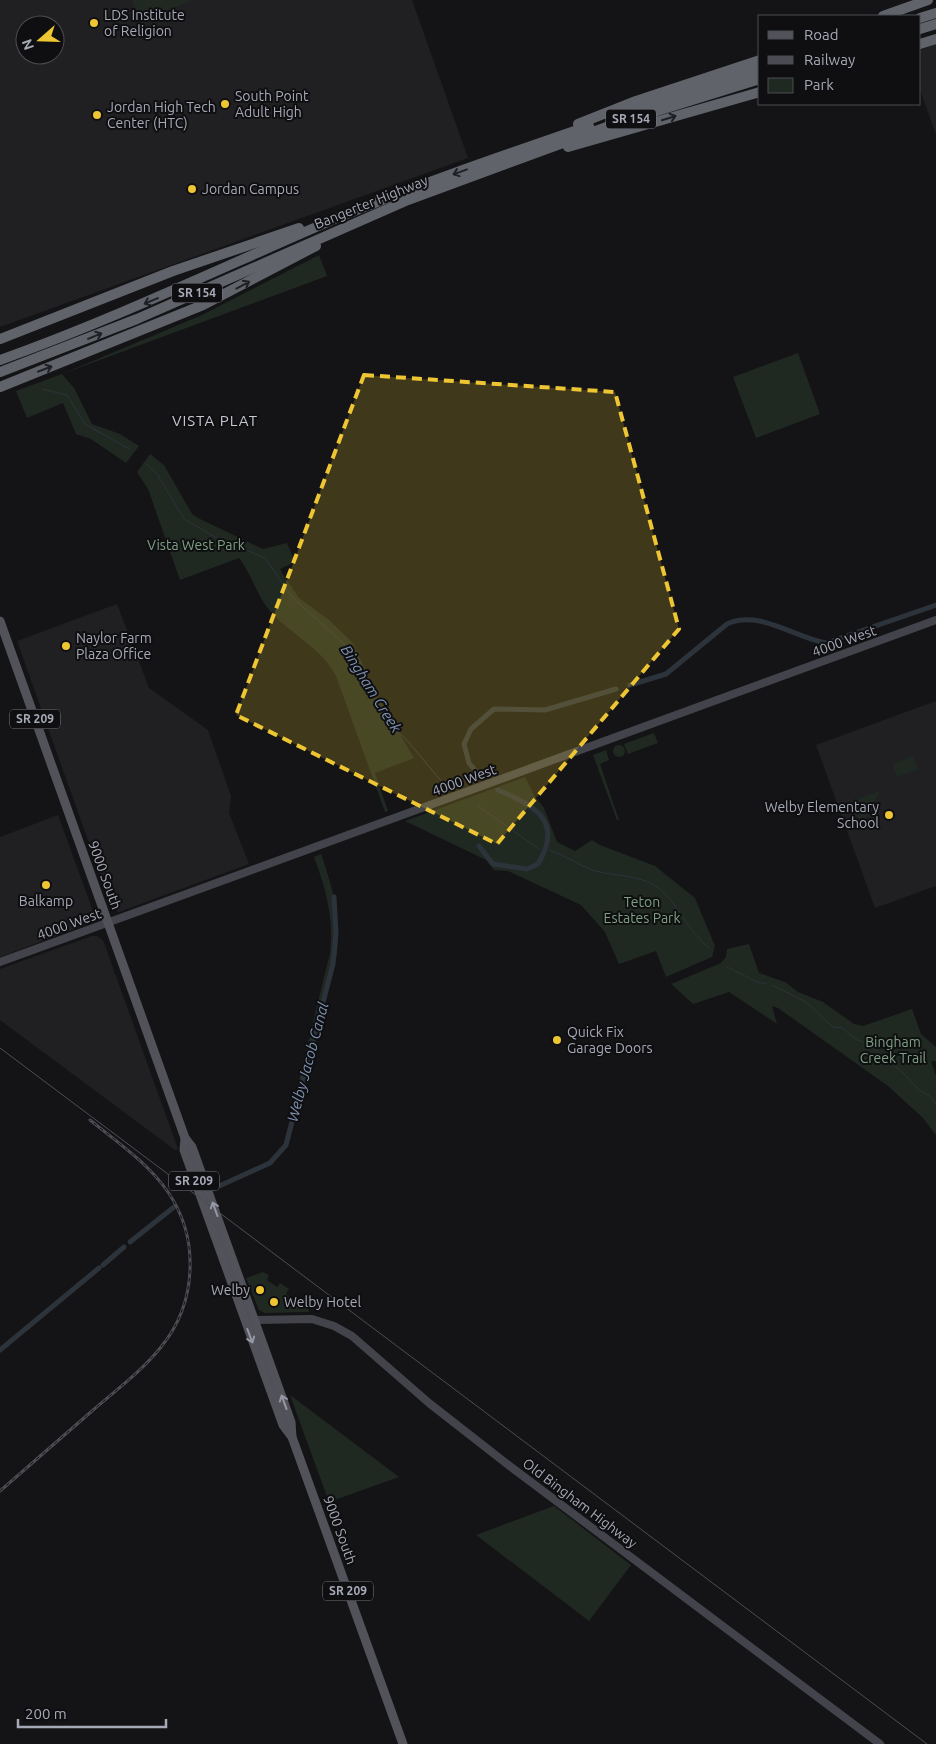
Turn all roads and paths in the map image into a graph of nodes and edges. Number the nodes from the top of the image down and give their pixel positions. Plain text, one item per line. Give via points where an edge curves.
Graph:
1 (928, 0) edge
2 (936, 13) edge
3 (886, 15) edge
4 (921, 18) edge
5 (936, 24) edge
6 (921, 29) edge
7 (936, 39) edge
8 (921, 44) edge
9 (758, 61) edge
10 (758, 71) edge
11 (758, 80) edge
12 (758, 93) edge
13 (505, 160) junction
14 (390, 202) junction
15 (0, 339) edge
16 (0, 360) edge
17 (0, 372) edge
18 (0, 387) edge
19 (936, 620) edge
20 (0, 621) edge
21 (107, 923) junction
22 (0, 962) edge
23 (185, 1138) junction
24 (209, 1224) junction
25 (255, 1320) junction
26 (292, 1437) junction
27 (403, 1744) edge
28 (880, 1744) edge

1 - 3 highway
2 - 4 highway
5 - 6 highway
7 - 8 highway
9 - 13 highway via 636,101
10 - 13 highway, Bangerter Highway / SR 154 via 668,98
11 - 13 highway, Bangerter Highway / SR 154
13 -> 12 highway
13 - 14 highway, Bangerter Highway / SR 154
14 - 15 highway via 173,271
14 -> 16 highway, Bangerter Highway / SR 154 via 307,231 129,310
17 -> 14 highway, Bangerter Highway / SR 154 via 137,319
18 -> 14 highway via 210,302
19 - 21 main road, 4000 West
20 - 21 main road, 9000 South / SR 209
21 - 22 main road, 4000 West
21 - 23 main road, 9000 South / SR 209
23 - 24 main road, 9000 South / SR 209 via 184,1150
25 -> 23 main road, 9000 South / SR 209 via 192,1147
24 - 25 main road via 227,1258 249,1317
24 -> 26 main road, 9000 South / SR 209 via 283,1425
26 -> 25 main road, 9000 South / SR 209 via 292,1422
25 - 28 main road, Old Bingham Highway via 312,1320 334,1326 352,1336 429,1403 504,1461
26 - 27 main road, 9000 South / SR 209

